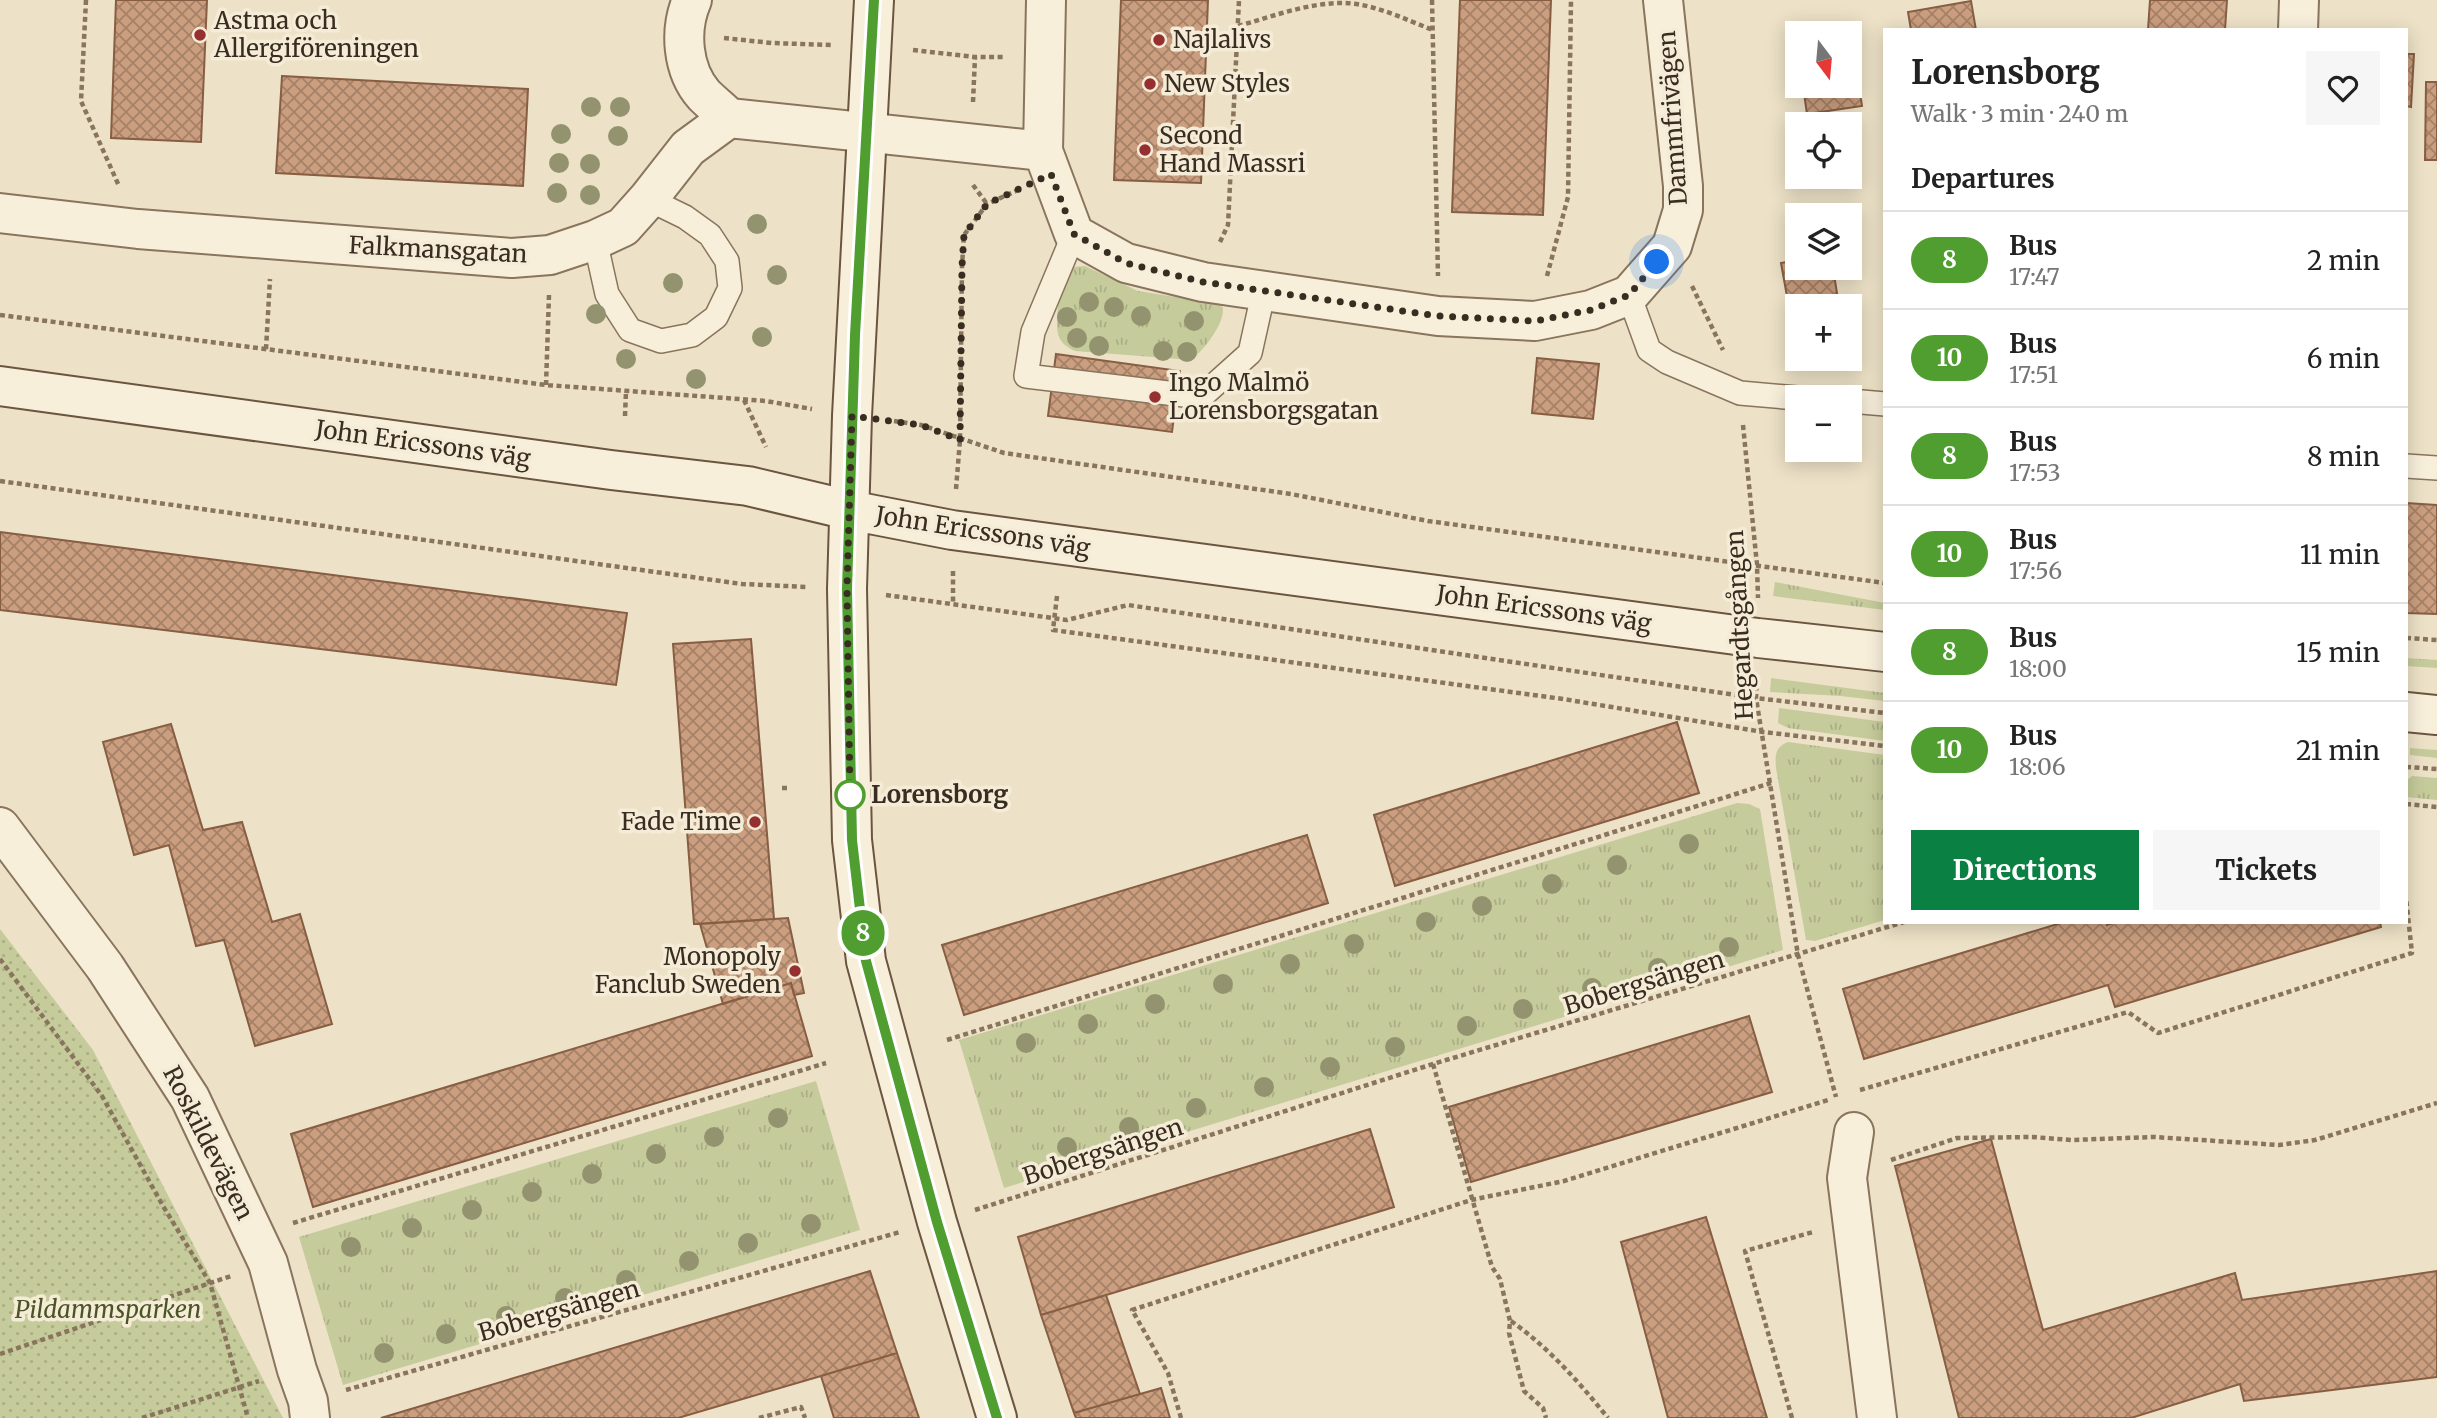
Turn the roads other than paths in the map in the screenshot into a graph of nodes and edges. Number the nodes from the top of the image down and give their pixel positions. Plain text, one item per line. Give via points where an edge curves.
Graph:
1 (692, 0) edge
2 (874, 0) edge
3 (1046, 0) edge
4 (1663, 0) edge
5 (2300, 0) edge
6 (2298, 28) edge
7 (729, 118) junction
8 (866, 131) junction
9 (1047, 162) junction
10 (648, 199) junction
11 (0, 213) edge
12 (1074, 234) junction
13 (596, 240) junction
14 (1265, 290) junction
15 (1629, 295) junction
16 (0, 386) edge
17 (1785, 397) edge
18 (1862, 402) edge
19 (1883, 404) edge
20 (2408, 466) edge
21 (2437, 468) edge
22 (849, 510) junction
23 (1883, 652) edge
24 (2408, 712) edge
25 (2437, 715) edge
26 (0, 827) edge
27 (1852, 1145) road end
28 (305, 1396) edge
29 (997, 1418) edge
30 (1877, 1418) edge

1 - 7 street via 685,15 684,58 702,93
2 - 8 street
3 - 9 street
4 - 15 street, Dammfrivägen via 1683,210 1672,246
5 - 6 street
7 - 8 street
7 - 10 street, Falkmansgatan via 688,148
8 - 9 street
8 - 22 street
9 - 12 street
10 - 13 street, Falkmansgatan via 623,227
10 - 13 lane via 710,235 726,261 730,288 716,317 692,335 661,341 630,330 607,294
11 - 13 street, Falkmansgatan via 138,229 512,258 550,255
12 - 14 street, Dammfrivägen via 1126,263 1203,282
12 - 14 lane via 1032,332 1026,376 1201,397 1250,353
14 - 15 street, Dammfrivägen via 1438,316 1535,321 1591,310
15 - 17 lane via 1649,351 1740,393
16 - 22 street, John Ericssons väg via 748,486
18 - 19 lane
20 - 21 lane
22 - 23 street, John Ericssons väg via 952,530
22 - 29 street via 850,794 866,961 937,1222
24 - 25 street
26 - 28 street, Roskildevägen via 105,967 190,1098 262,1249
27 - 30 street via 1847,1178

